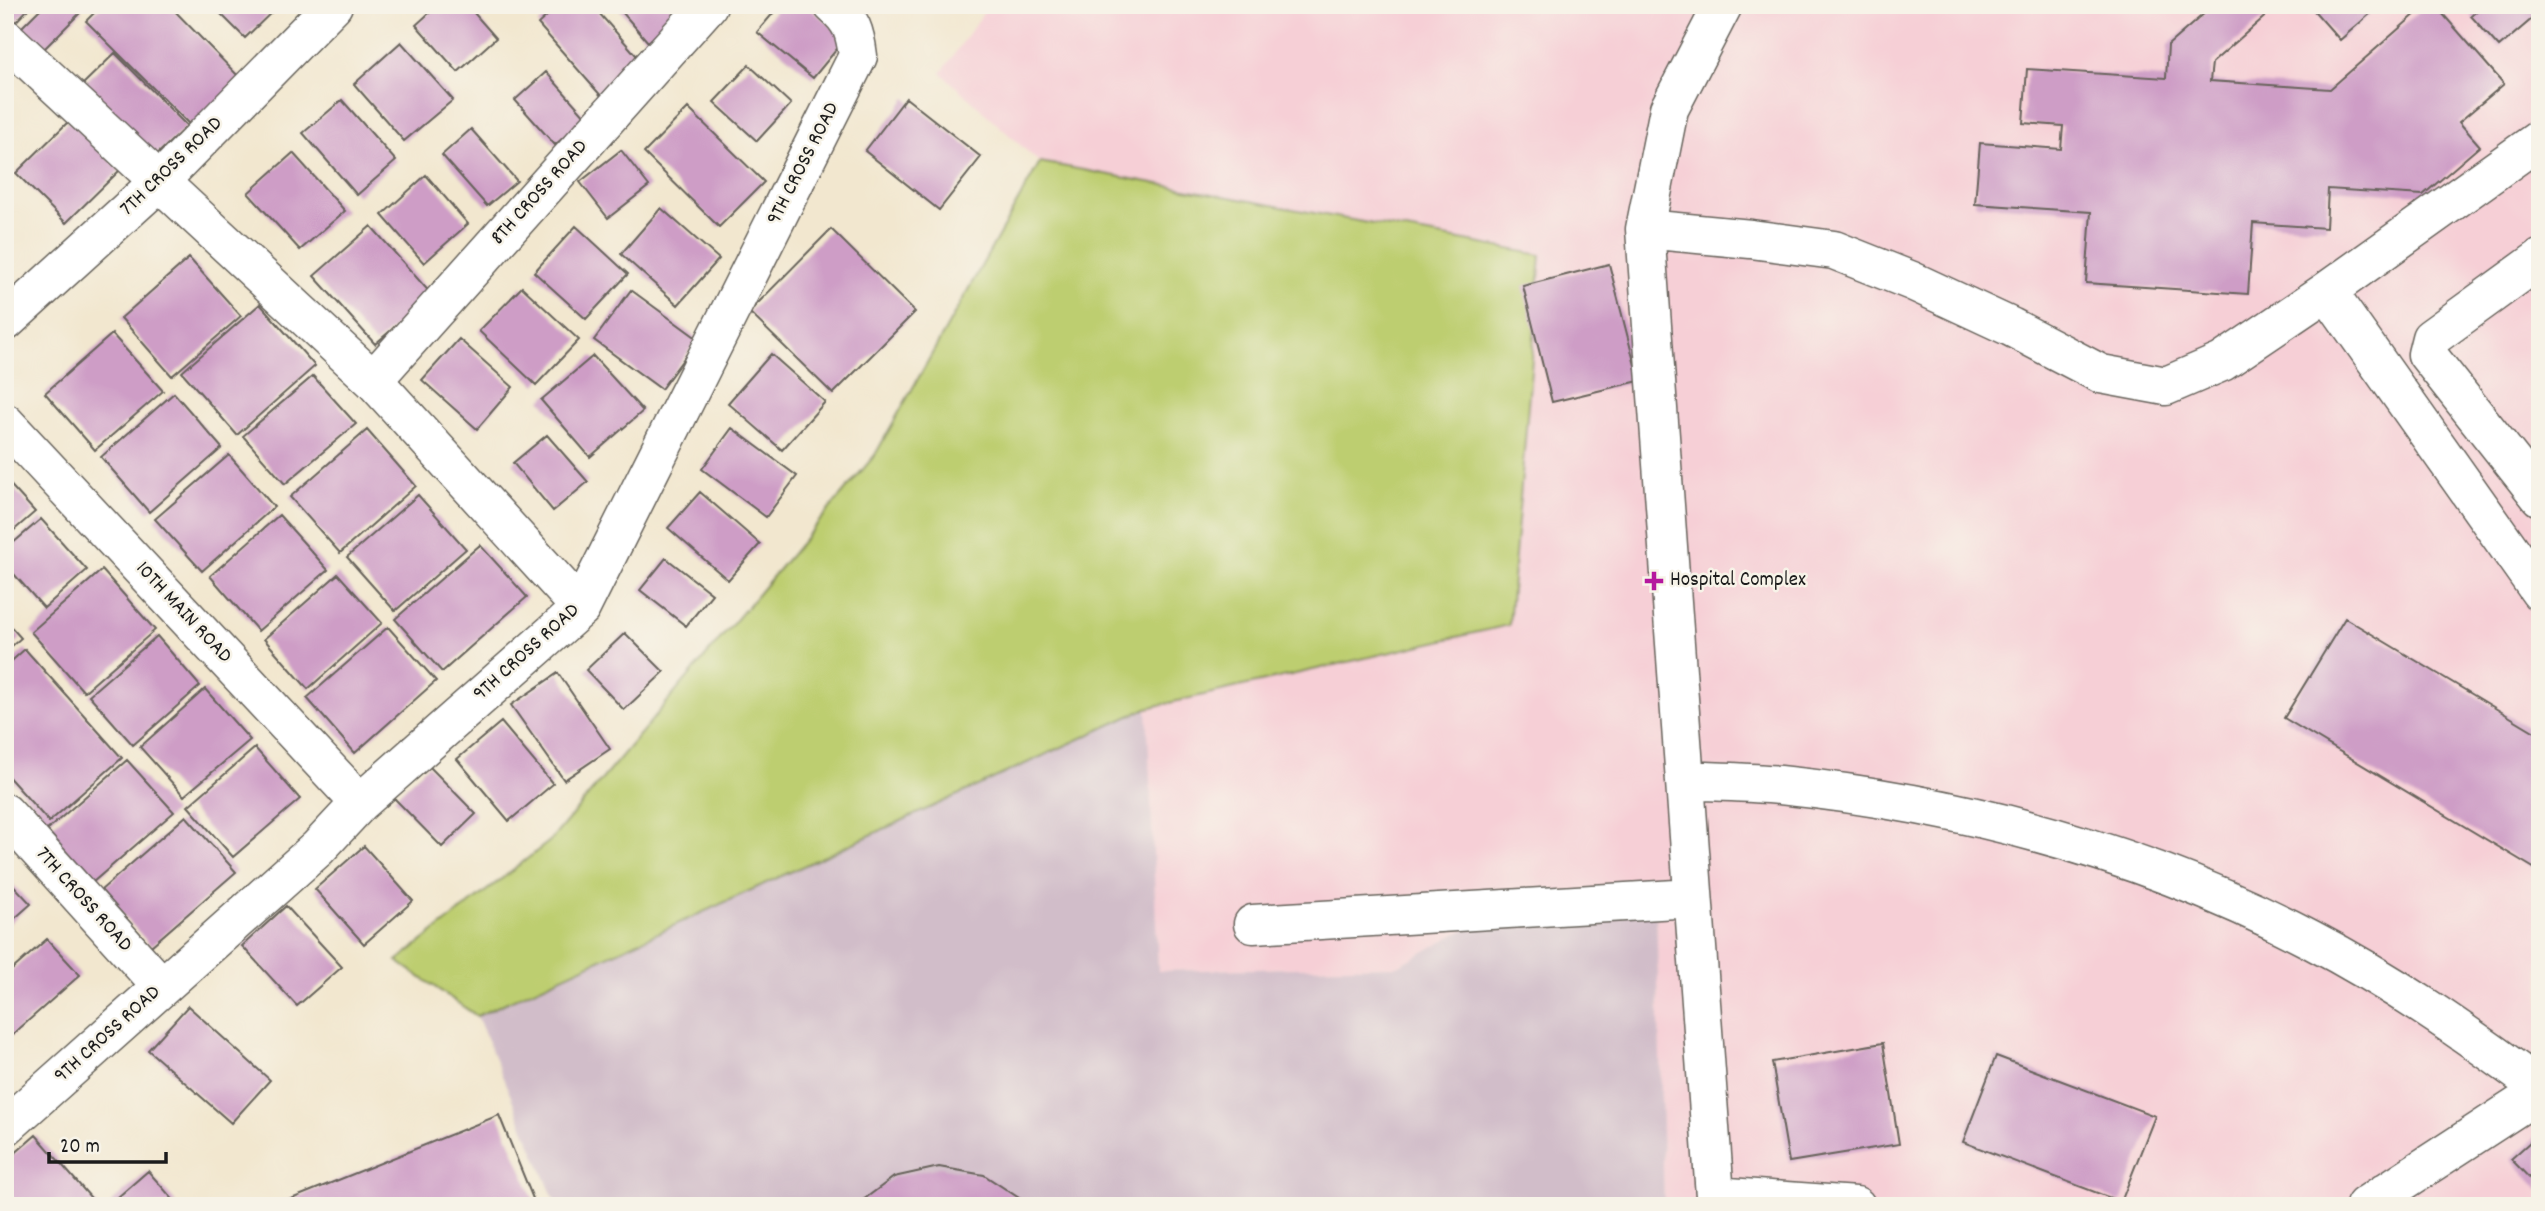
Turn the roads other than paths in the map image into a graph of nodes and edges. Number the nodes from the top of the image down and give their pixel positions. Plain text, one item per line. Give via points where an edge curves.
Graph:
1 (333, 5) edge
2 (708, 5) edge
3 (833, 5) edge
4 (1723, 5) edge
5 (5, 38) edge
6 (2540, 139) edge
7 (159, 183) junction
8 (1645, 229) junction
9 (2540, 259) edge
10 (2327, 291) junction
11 (5, 322) edge
12 (373, 380) junction
13 (5, 423) edge
14 (2540, 497) edge
15 (2540, 592) edge
16 (581, 608) junction
17 (1685, 780) junction
18 (360, 803) junction
19 (5, 813) edge
20 (1693, 898) junction
21 (1253, 924) dead end
22 (162, 987) junction
23 (2540, 1090) edge
24 (5, 1127) edge
25 (1716, 1201) edge
26 (1856, 1206) edge
27 (2365, 1206) edge

1 - 7 street, 7TH CROSS ROAD
2 - 12 street, 8TH CROSS ROAD
3 - 16 street, 9TH CROSS ROAD via 848,18 858,57
4 - 8 street via 1669,109
5 - 7 street
6 - 10 street
7 - 11 street, 7TH CROSS ROAD
7 - 12 street
8 - 10 street via 1835,250 1950,298 2101,374 2166,386 2222,362
8 - 17 street
9 - 14 street via 2431,338 2427,354
10 - 15 street
12 - 16 street
13 - 18 street, 10TH MAIN ROAD
16 - 18 street, 9TH CROSS ROAD
17 - 20 street
17 - 23 street via 1870,796 2051,836 2139,864 2309,939 2468,1035
18 - 22 street, 9TH CROSS ROAD via 317,848
19 - 22 street, 7TH CROSS ROAD
20 - 21 street
20 - 25 street
22 - 24 street, 9TH CROSS ROAD
23 - 27 street
25 - 26 street

